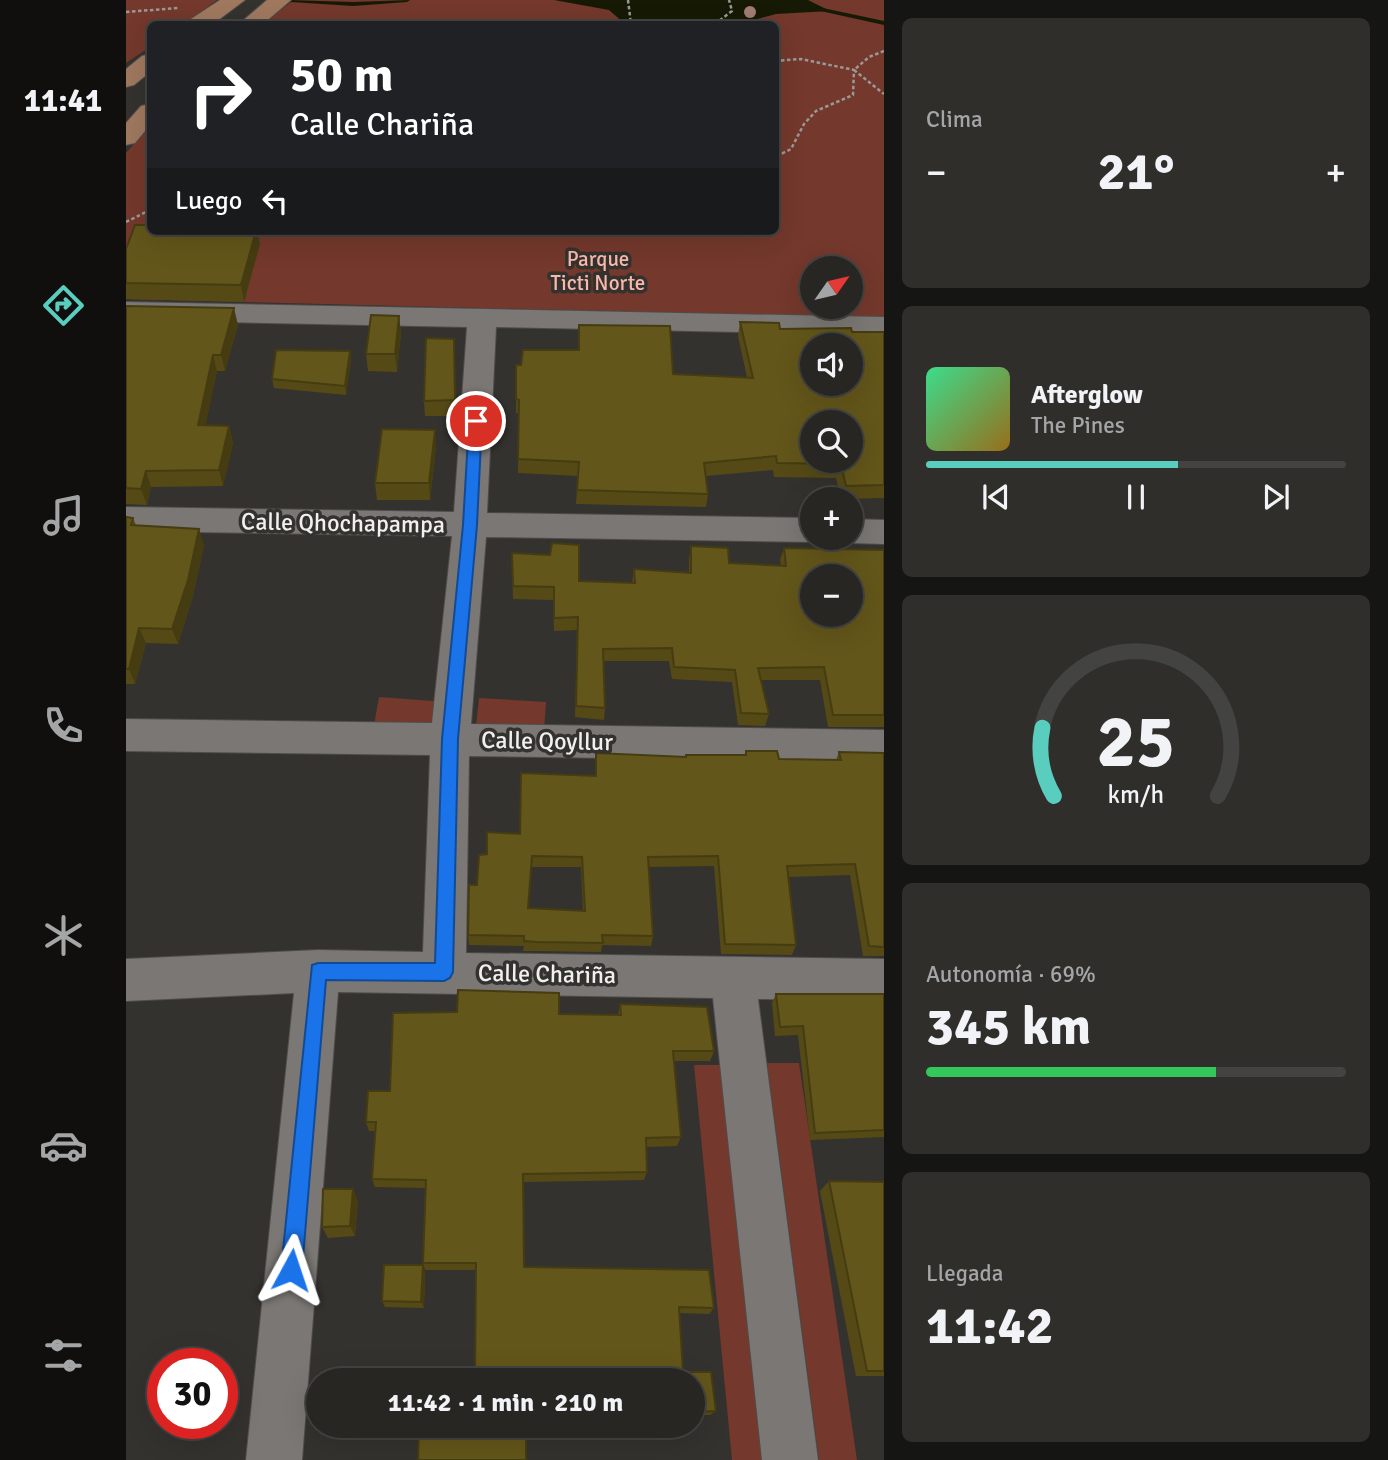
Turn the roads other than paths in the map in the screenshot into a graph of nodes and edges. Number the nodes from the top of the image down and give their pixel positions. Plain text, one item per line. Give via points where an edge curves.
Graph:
1 (234, 0) edge
2 (280, 0) edge
3 (204, 21) edge
4 (254, 21) edge
5 (147, 63) edge
6 (126, 80) edge
7 (147, 114) edge
8 (126, 138) edge
9 (126, 311) edge
10 (482, 317) junction
11 (884, 326) edge
12 (126, 519) edge
13 (470, 525) junction
14 (800, 530) edge
15 (863, 531) edge
16 (884, 532) edge
17 (126, 735) edge
18 (450, 739) junction
19 (884, 746) edge
20 (318, 971) junction
21 (444, 972) junction
22 (733, 978) junction
23 (126, 980) edge
24 (884, 980) edge
25 (274, 1460) edge
26 (790, 1460) edge

1 - 3 main road
2 - 4 main road
5 - 6 main road
7 - 8 main road
9 - 10 street
10 - 11 street
10 - 13 street
12 - 13 street, Calle Qhochapampa
13 - 14 street, Calle Qhochapampa
13 - 18 street
15 - 16 street
17 - 18 street, Calle Qoyllur
18 - 19 street, Calle Qoyllur
18 - 21 street
20 - 21 street, Calle Chariña
20 - 23 street, Calle Chariña
20 - 25 street
21 - 22 street, Calle Chariña
22 - 24 street, Calle Chariña
22 - 26 street

